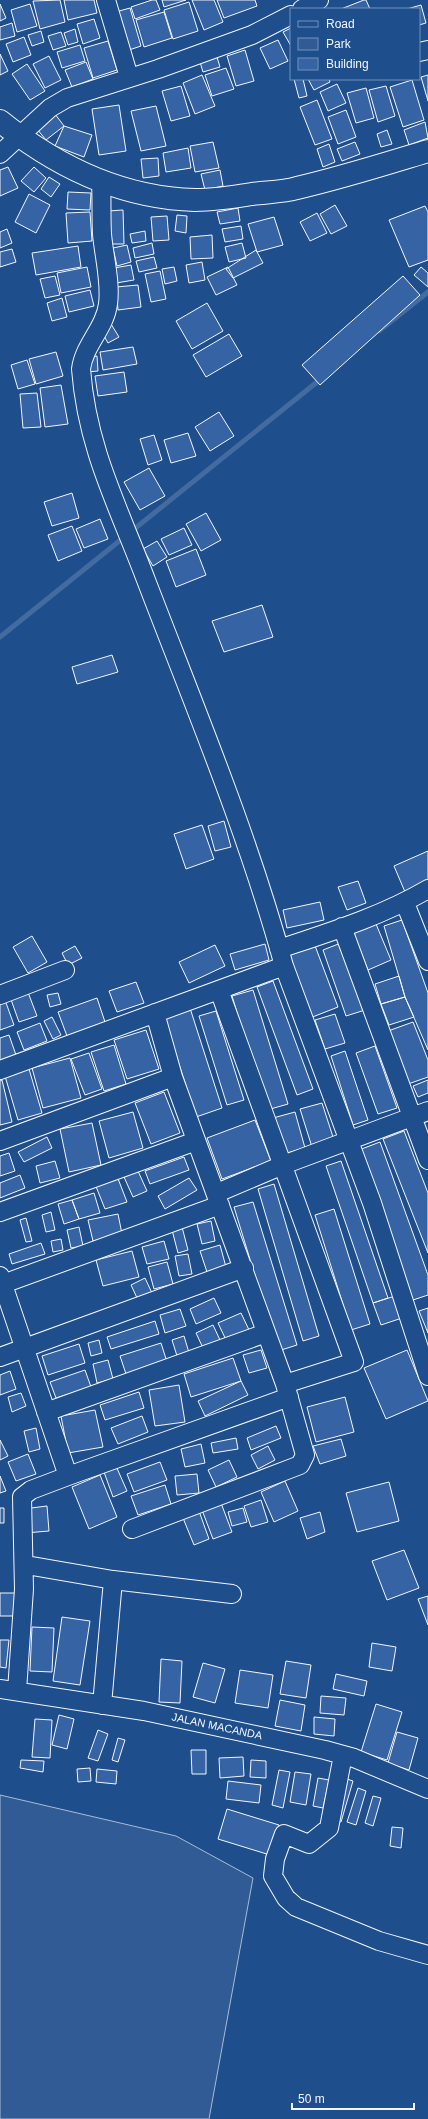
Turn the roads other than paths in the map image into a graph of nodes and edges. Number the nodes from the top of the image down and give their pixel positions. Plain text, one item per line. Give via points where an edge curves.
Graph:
1 (106, 0) edge
2 (319, 0) edge
3 (304, 8) edge
4 (290, 16) edge
5 (129, 77) junction
6 (0, 121) edge
7 (19, 137) junction
8 (428, 151) edge
9 (0, 154) edge
10 (101, 182) junction
11 (428, 889) edge
12 (405, 903) junction
13 (342, 928) junction
14 (279, 949) junction
15 (428, 961) edge
16 (284, 966) junction
17 (64, 970) dead end
18 (219, 990) junction
19 (0, 995) edge
20 (155, 1013) junction
21 (0, 1070) edge
22 (173, 1077) junction
23 (420, 1114) edge
24 (0, 1141) edge
25 (196, 1141) junction
26 (348, 1141) junction
27 (428, 1160) edge
28 (283, 1165) junction
29 (218, 1199) junction
30 (0, 1212) edge
31 (244, 1268) junction
32 (1, 1282) edge
33 (266, 1333) junction
34 (24, 1349) junction
35 (0, 1357) edge
36 (428, 1376) edge
37 (287, 1391) junction
38 (46, 1412) junction
39 (68, 1476) junction
40 (132, 1529) dead end
41 (32, 1566) dead end
42 (113, 1580) junction
43 (232, 1594) dead end
44 (8, 1690) edge
45 (102, 1704) junction
46 (343, 1755) junction
47 (428, 1789) edge
48 (428, 1955) edge

1 - 5 street
2 - 3 street
4 - 5 street via 252,35
5 - 7 street via 67,98 50,108
6 - 7 main road
7 - 9 street
7 - 10 main road
8 - 10 main road via 296,189 226,198 166,198 121,189
10 - 14 street via 108,304 81,369 94,444 106,482 138,557 256,871
11 - 12 street
12 - 13 street
12 - 15 street
13 - 14 street
13 - 23 street
14 - 16 street
16 - 18 street
16 - 26 street
17 - 19 street
18 - 20 street
18 - 28 street
20 - 21 street
20 - 22 street
22 - 24 street
22 - 25 street
23 - 26 street
23 - 27 street
25 - 29 street
25 - 30 street
26 - 28 street
26 - 36 street via 372,1203
28 - 29 street
28 - 37 street via 354,1362
29 - 31 street
29 - 32 street
31 - 33 street
31 - 34 street
32 - 34 street
33 - 37 street
33 - 38 street
34 - 35 street
34 - 38 street
37 - 39 street
37 - 40 street via 305,1450 304,1460 300,1465
38 - 39 street
39 - 44 street via 31,1490 22,1500 24,1589
41 - 42 street
42 - 43 street
42 - 45 street
44 - 45 street, JALAN MACANDA
45 - 46 street, JALAN MACANDA via 159,1714
46 - 47 street, JALAN MACANDA
46 - 48 street via 329,1828 309,1844 284,1834 275,1859 273,1876 278,1887 296,1907 379,1941

